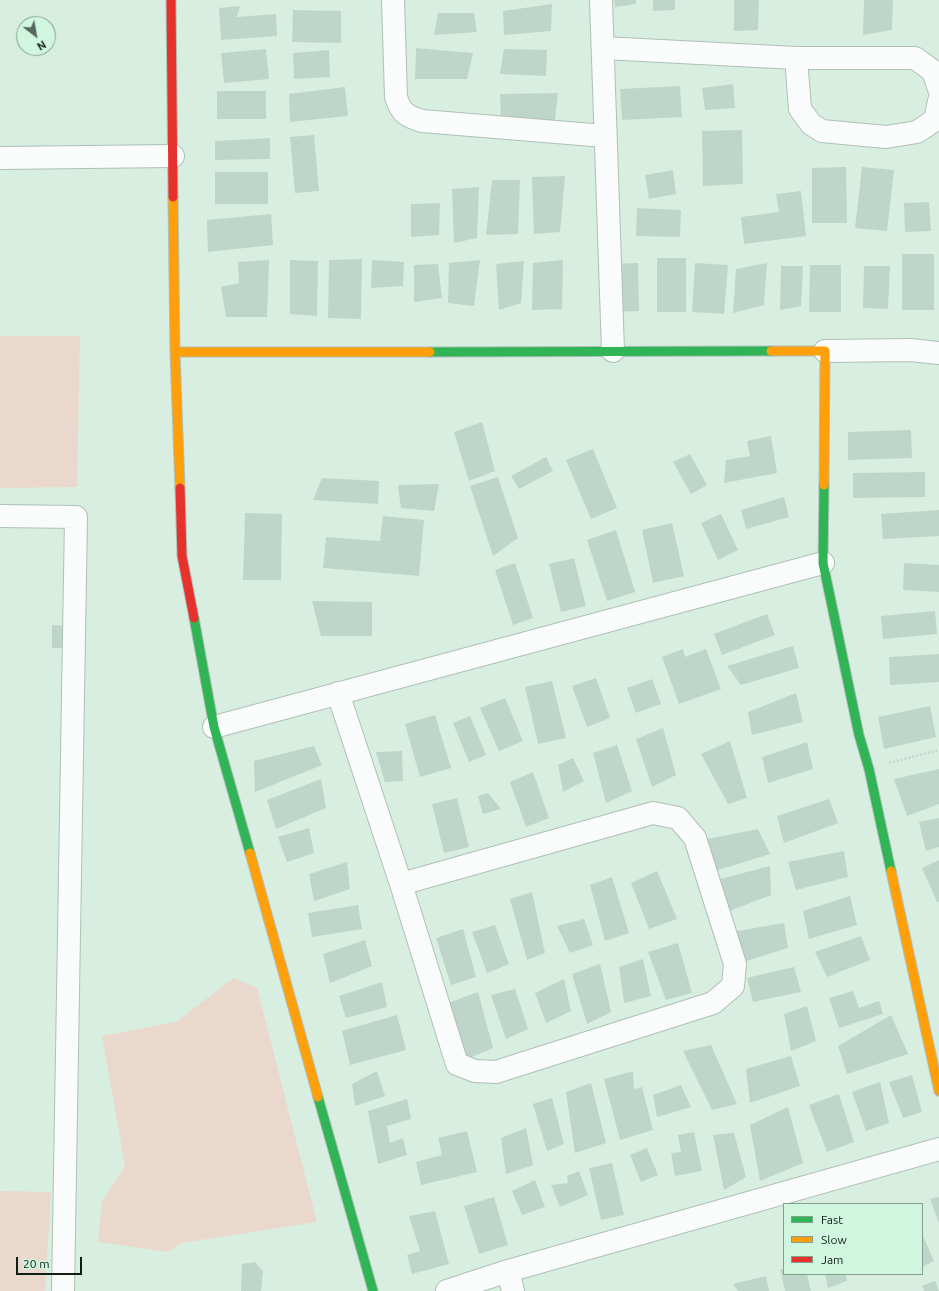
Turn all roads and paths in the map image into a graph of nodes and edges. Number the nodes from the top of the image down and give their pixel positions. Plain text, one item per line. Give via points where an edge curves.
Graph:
1 (172, 0) edge
2 (393, 0) edge
3 (600, 0) edge
4 (604, 48) junction
5 (796, 58) junction
6 (939, 89) edge
7 (939, 101) edge
8 (605, 136) junction
9 (173, 156) junction
10 (0, 158) edge
11 (613, 351) junction
12 (824, 351) junction
13 (175, 352) junction
14 (939, 353) edge
15 (0, 516) edge
16 (823, 563) junction
17 (338, 693) junction
18 (214, 727) junction
19 (939, 750) edge
20 (869, 769) junction
21 (401, 884) junction
22 (939, 1091) edge
23 (939, 1149) edge
24 (511, 1281) edge
25 (63, 1291) edge
26 (373, 1291) edge
27 (447, 1291) edge

1 - 9 street
2 - 8 street via 396,97 399,107 407,117 422,121
3 - 4 street
4 - 5 street
4 - 8 street
5 - 6 street via 915,58 932,71
5 - 7 street via 800,109 811,124 822,131 886,137 917,132 935,120
8 - 11 street
9 - 10 street
9 - 13 street
11 - 12 street
11 - 13 street
12 - 14 street via 911,350
12 - 16 street
13 - 18 street via 182,556
15 - 25 street via 76,517
16 - 17 street
16 - 20 street via 859,735
17 - 18 street
17 - 21 street
18 - 26 street
19 - 20 path
20 - 22 street
21 - 21 street via 456,1064 475,1071 496,1072 713,1003 733,986 735,964 695,838 678,818 653,813
23 - 24 street
24 - 27 street

